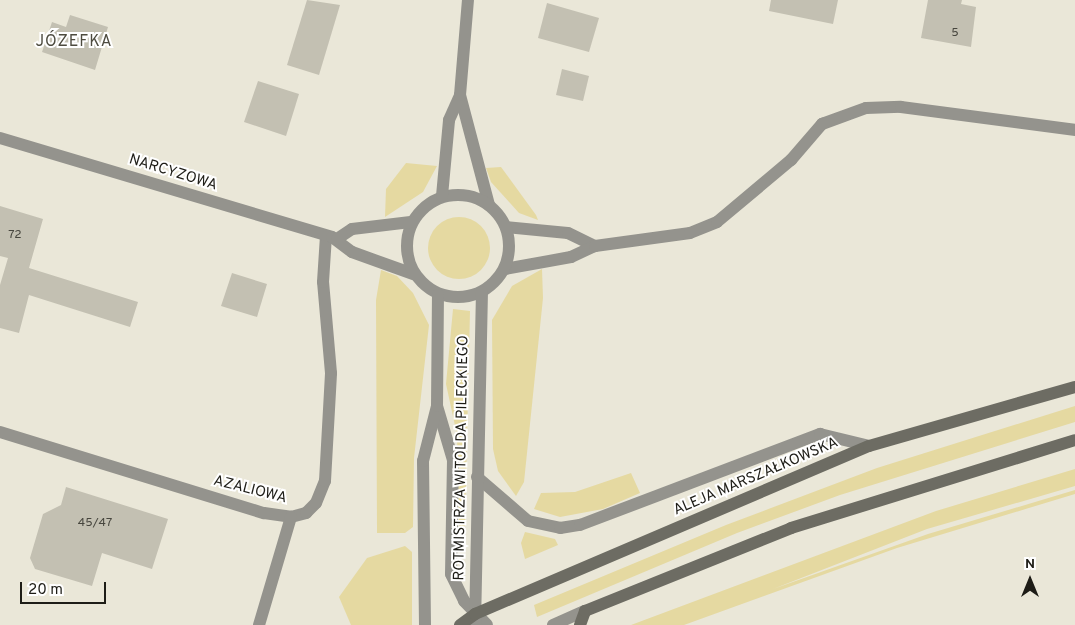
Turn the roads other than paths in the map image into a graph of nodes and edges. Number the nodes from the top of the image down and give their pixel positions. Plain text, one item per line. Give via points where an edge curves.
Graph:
1 (468, 0) edge
2 (460, 95) junction
3 (1075, 130) edge
4 (0, 138) edge
5 (442, 196) junction
6 (489, 205) junction
7 (411, 222) junction
8 (506, 227) junction
9 (332, 238) junction
10 (595, 246) junction
11 (505, 269) junction
12 (413, 274) junction
13 (482, 292) junction
14 (438, 295) junction
15 (1075, 387) edge
16 (437, 406) junction
17 (0, 432) edge
18 (1075, 440) edge
19 (869, 446) junction
20 (477, 477) junction
21 (291, 517) junction
22 (585, 612) junction
23 (475, 619) edge
24 (259, 625) edge
25 (425, 625) edge
26 (460, 625) edge
27 (487, 625) edge
28 (553, 625) edge
29 (580, 625) edge

1 - 2 street
2 - 5 street via 450,120
2 - 6 street
3 - 10 street via 901,107 866,108 822,124 784,166 717,222 640,243
4 - 9 street, NARCYZOWA
5 - 6 street via 467,196
5 - 7 street via 424,206
6 - 8 street
7 - 9 street via 352,229
7 - 12 street via 406,257
8 - 10 street via 568,233
8 - 11 street via 510,248
9 - 12 street, NARCYZOWA via 352,252
9 - 21 street, AZALIOWA via 323,282 331,374 325,481 312,509
10 - 11 street via 571,257
11 - 13 street
12 - 14 street
13 - 14 street via 460,299
13 - 20 street, ROTMISTRZA WITOLDA PILECKIEGO
14 - 16 street, ROTMISTRZA WITOLDA PILECKIEGO
15 - 19 main road, ALEJA MARSZAŁKOWSKA
16 - 23 street via 454,460 451,574
16 - 25 street, ROTMISTRZA WITOLDA PILECKIEGO via 423,461
17 - 21 street, AZALIOWA via 264,514
18 - 22 main road via 791,528
19 - 20 street via 820,434 580,525 560,528 528,521
19 - 23 main road, ALEJA MARSZAŁKOWSKA
20 - 23 street, ROTMISTRZA WITOLDA PILECKIEGO
21 - 24 street
22 - 28 street
22 - 29 main road
23 - 26 main road, ALEJA MARSZAŁKOWSKA
23 - 27 street

